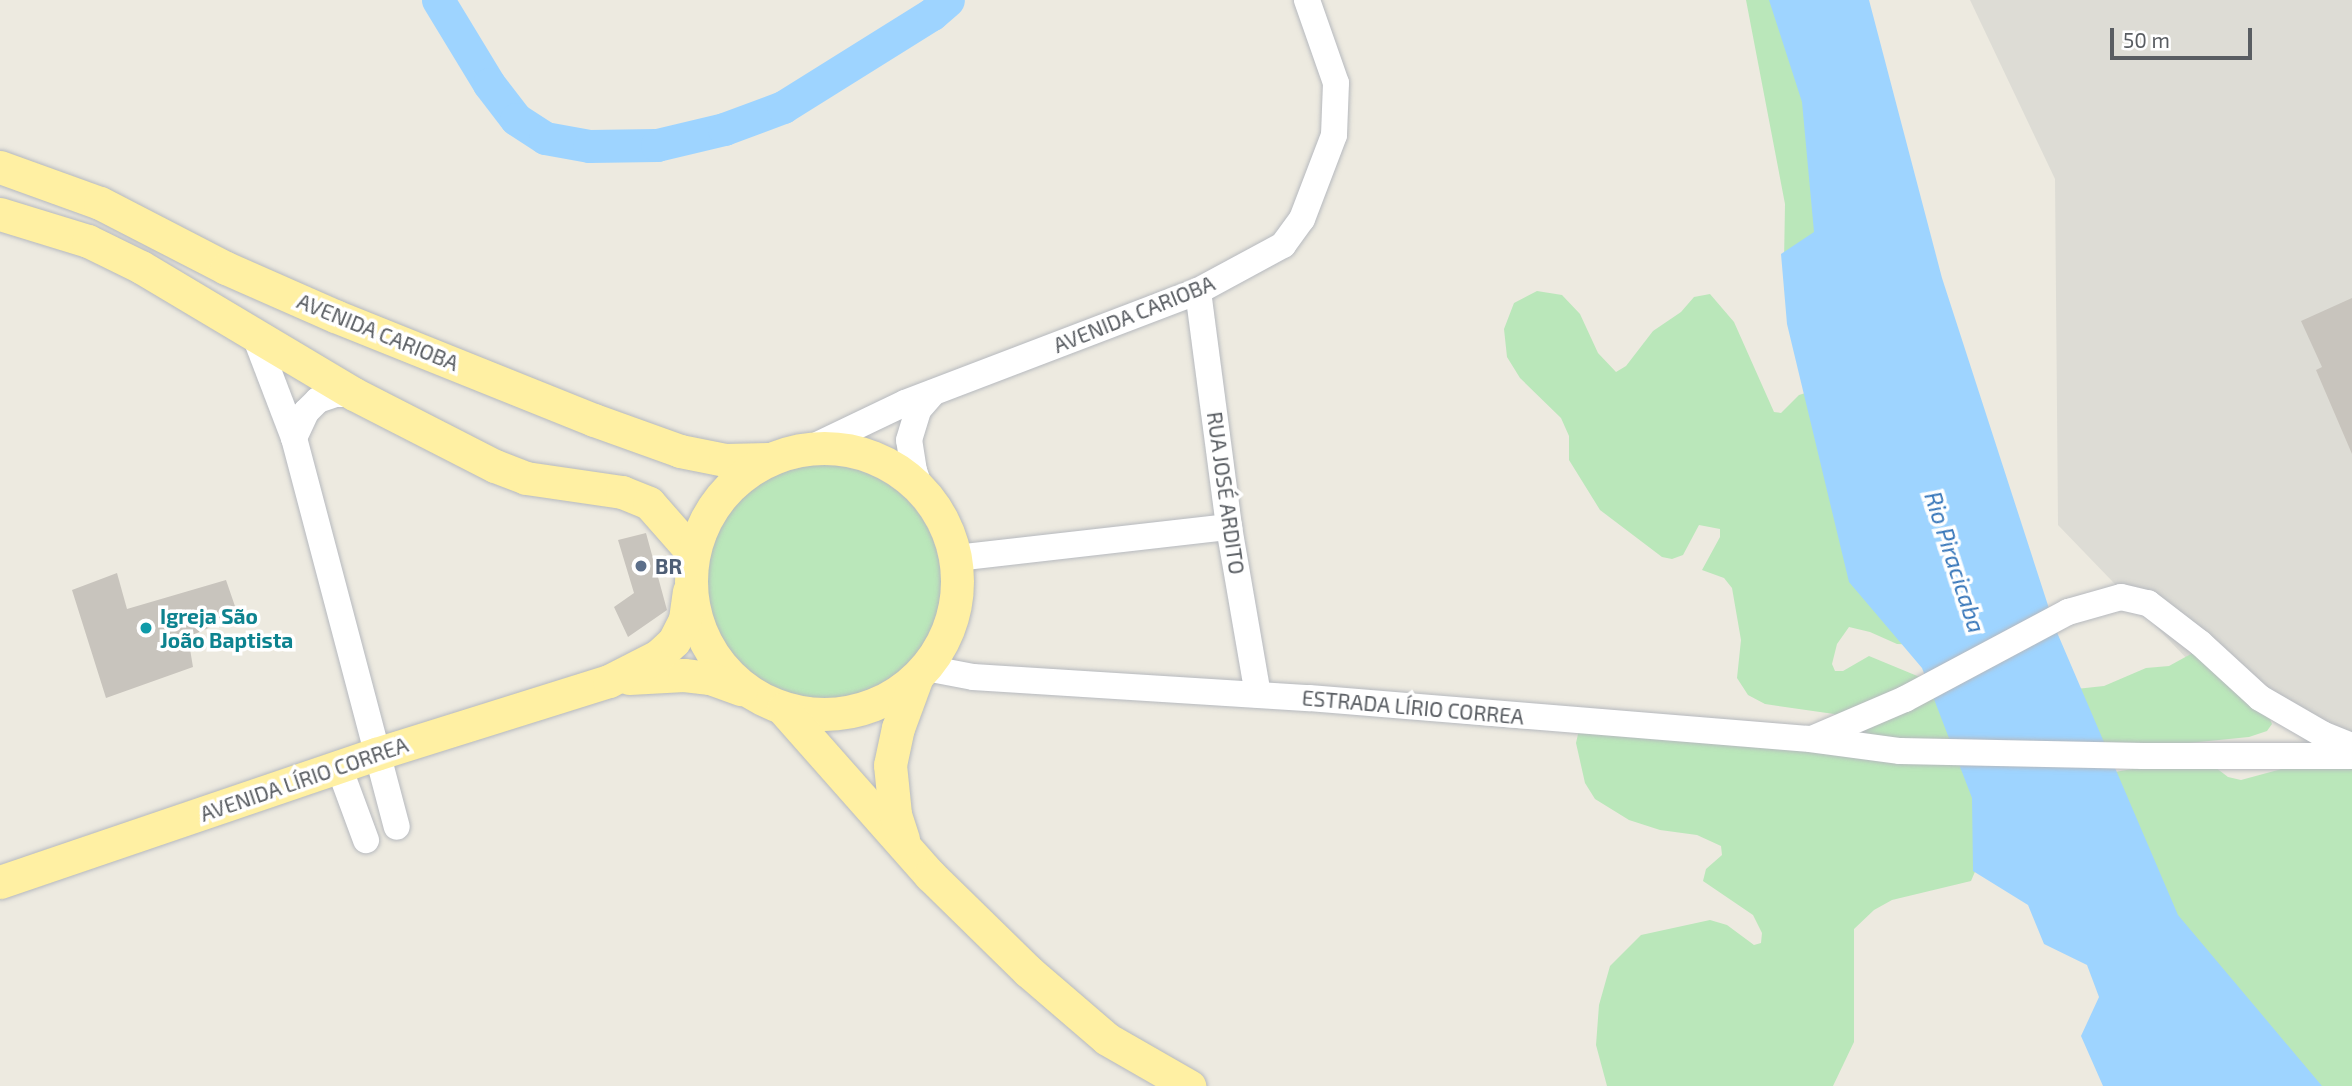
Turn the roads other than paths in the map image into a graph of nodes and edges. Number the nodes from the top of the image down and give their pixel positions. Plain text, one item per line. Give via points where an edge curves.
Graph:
1 (1307, 0) edge
2 (0, 167) edge
3 (0, 214) edge
4 (1198, 291) junction
5 (255, 337) junction
6 (933, 393) junction
7 (354, 394) junction
8 (294, 438) junction
9 (813, 447) junction
10 (768, 459) junction
11 (920, 488) junction
12 (1229, 527) junction
13 (956, 558) junction
14 (692, 569) junction
15 (921, 673) junction
16 (609, 681) junction
17 (746, 691) junction
18 (1258, 695) junction
19 (783, 709) junction
20 (1811, 739) junction
21 (2352, 746) edge
22 (376, 754) junction
23 (2352, 756) edge
24 (339, 767) junction
25 (397, 827) dead end
26 (366, 840) dead end
27 (905, 844) junction
28 (0, 882) edge
29 (1189, 1086) edge

1 - 4 street, AVENIDA CARIOBA via 1336,83 1334,135 1323,168 1302,219 1283,245
2 - 10 main road, AVENIDA CARIOBA via 100,203 226,268 335,316 594,420 680,451 725,460
3 - 5 main road via 88,241 141,267
4 - 6 street, AVENIDA CARIOBA
4 - 12 street, RUA JOSÉ ARDITO
5 - 7 main road
5 - 8 street
6 - 9 street, AVENIDA CARIOBA
6 - 11 street via 912,424 911,455
7 - 8 street via 318,400 306,412
7 - 14 main road via 526,478 622,492 649,503
8 - 22 street
9 - 10 main road
9 - 11 main road via 852,450 889,464
10 - 14 main road, AVENIDA LÍRIO CORREA via 734,482 708,515
11 - 13 main road via 943,520
12 - 13 street
12 - 18 street, RUA JOSÉ ARDITO
13 - 15 main road via 953,616 943,644
14 - 16 main road, AVENIDA LÍRIO CORREA via 685,619 674,640 658,656
14 - 17 main road via 698,625 717,662
15 - 18 street, ESTRADA LÍRIO CORREA
15 - 19 main road via 887,699 854,712 818,716
15 - 27 main road via 898,728 890,765 895,814
16 - 17 main road, AVENIDA LÍRIO CORREA via 684,675 710,678
16 - 22 main road, AVENIDA LÍRIO CORREA
17 - 19 main road
18 - 20 street, ESTRADA LÍRIO CORREA
19 - 27 main road
20 - 21 street via 1905,699 2068,612 2121,597 2148,603 2260,698
20 - 23 street, ESTRADA LÍRIO CORREA via 1900,751
22 - 24 main road, AVENIDA LÍRIO CORREA
22 - 25 street
24 - 26 street
24 - 28 main road, AVENIDA LÍRIO CORREA
27 - 29 main road via 930,875 1028,971 1107,1039

